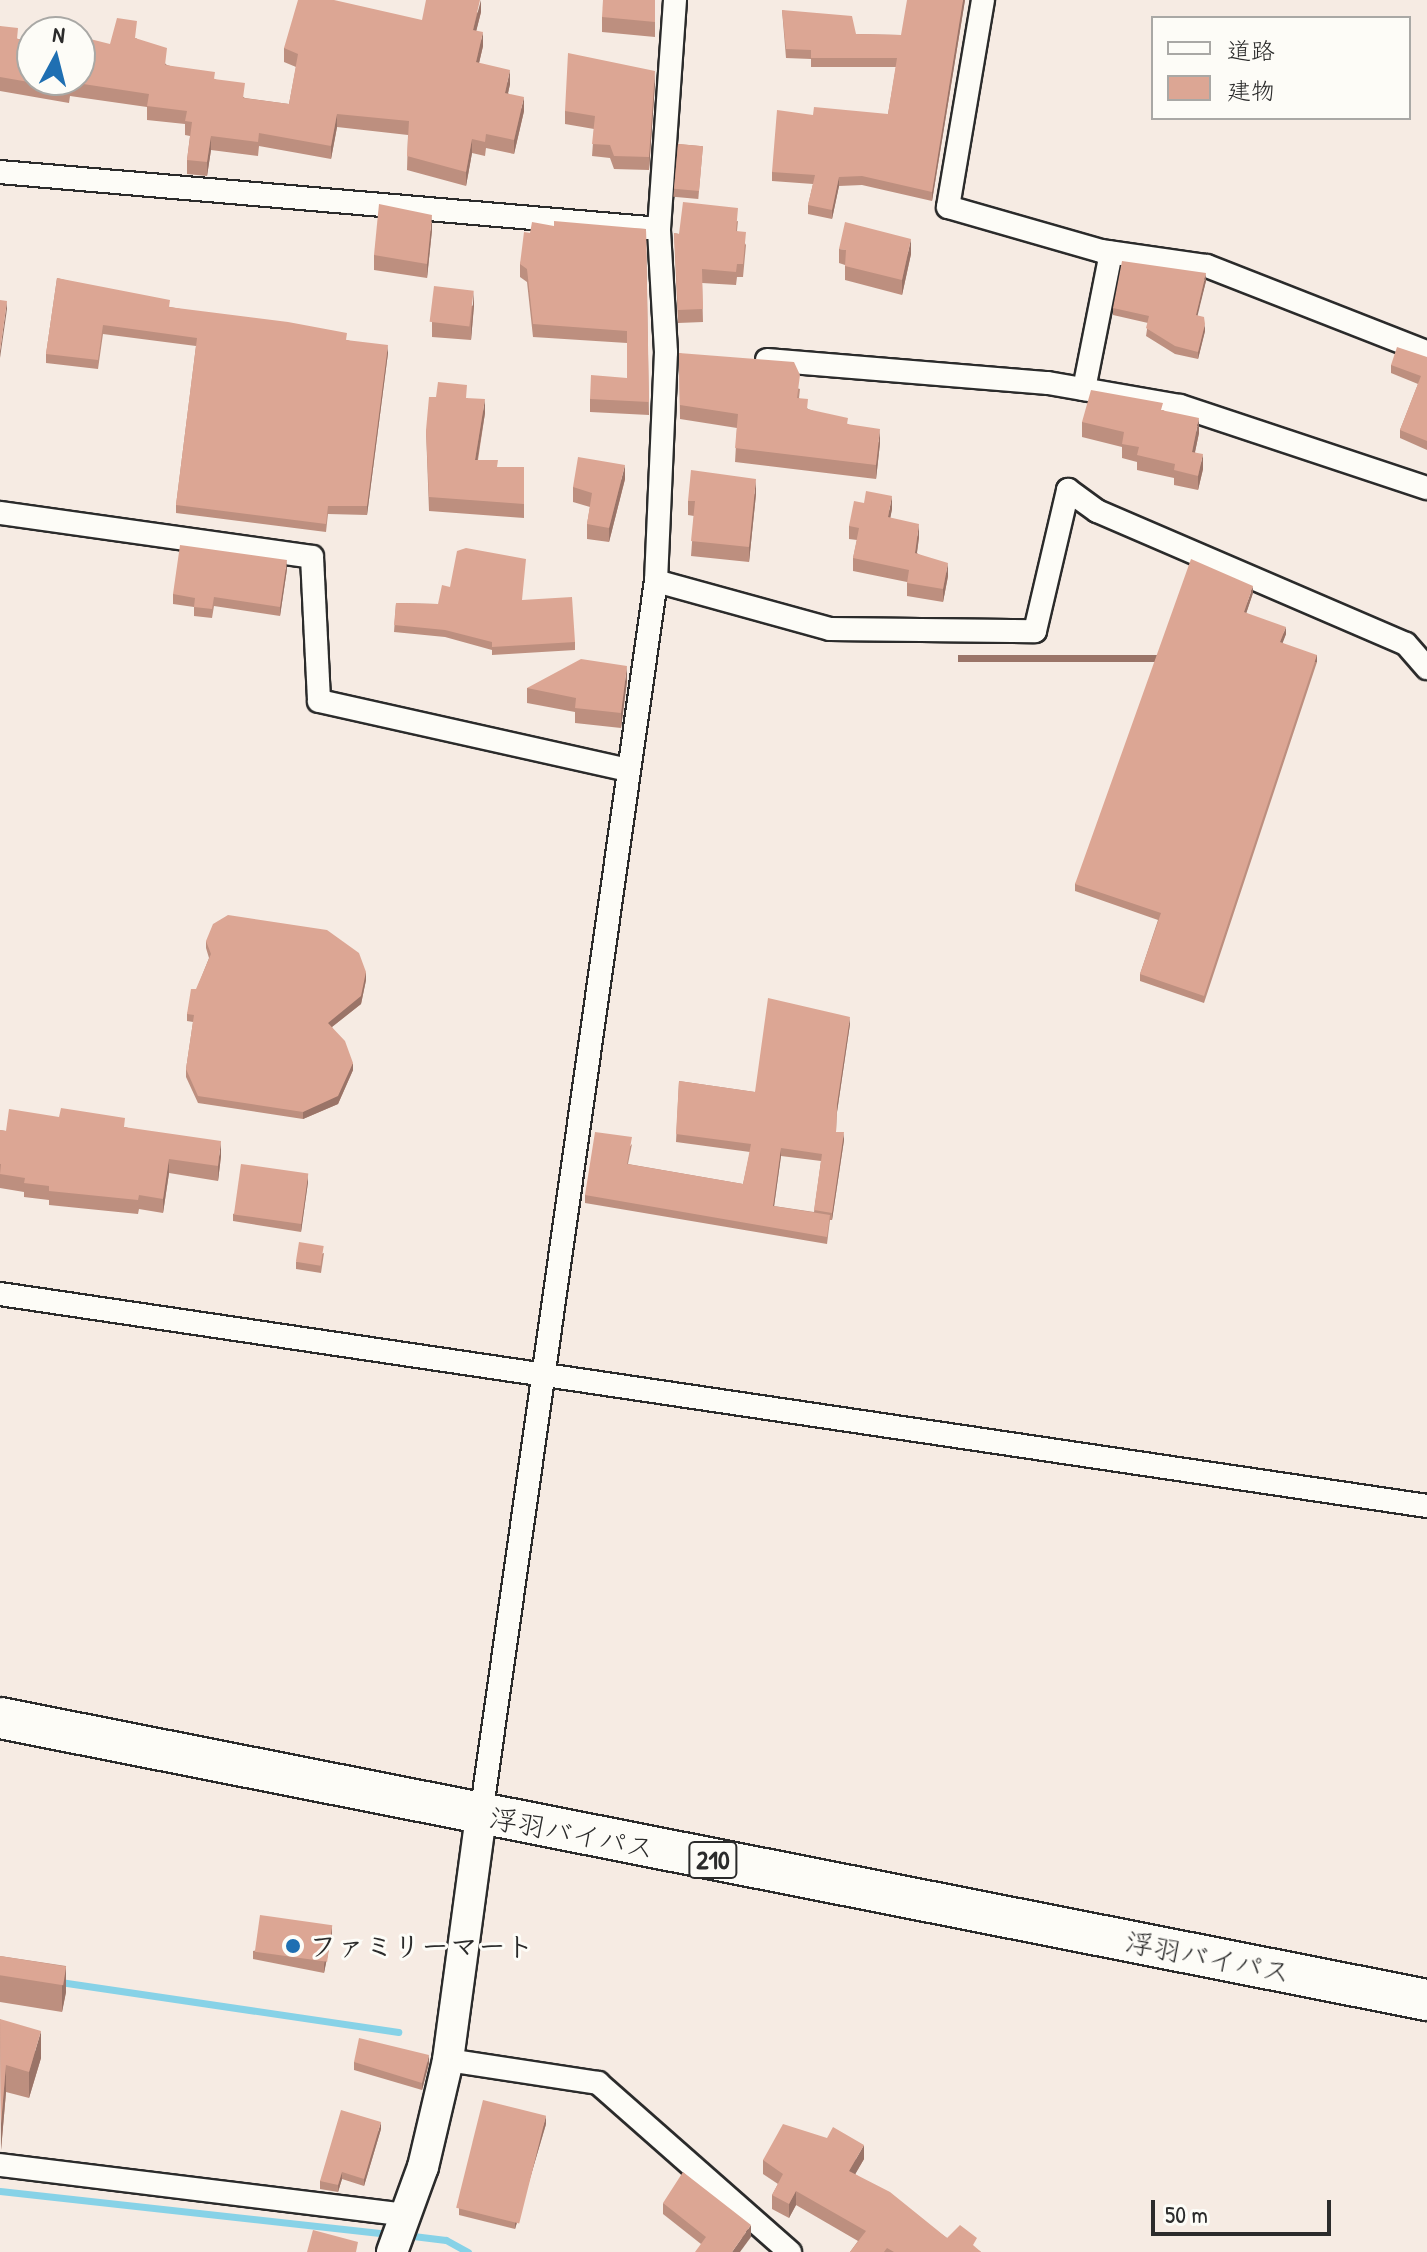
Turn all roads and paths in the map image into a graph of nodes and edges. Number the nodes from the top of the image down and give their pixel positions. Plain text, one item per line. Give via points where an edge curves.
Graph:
1 (675, 0) edge
2 (983, 0) edge
3 (0, 172) edge
4 (659, 229) junction
5 (1111, 253) junction
6 (1427, 352) edge
7 (746, 359) edge
8 (1084, 389) junction
9 (1427, 488) edge
10 (0, 513) edge
11 (656, 581) junction
12 (1427, 668) edge
13 (627, 770) junction
14 (0, 1294) edge
15 (540, 1373) junction
16 (1427, 1506) edge
17 (0, 1718) edge
18 (481, 1815) junction
19 (1427, 2000) edge
20 (448, 2060) junction
21 (0, 2165) edge
22 (407, 2215) junction
23 (393, 2250) edge
24 (790, 2252) edge

1 - 4 street
2 - 5 street via 948,207
3 - 4 street
4 - 11 street via 674,353
5 - 6 street via 1207,266
5 - 8 street
7 - 8 street
8 - 9 street via 1180,406
10 - 13 street via 312,557 319,701
11 - 12 street via 830,629 1035,631 1068,490 1097,511 1406,644
11 - 13 street
13 - 15 street
14 - 15 street
15 - 16 street
15 - 18 street
17 - 18 highway, 浮羽バイパス / 210
18 - 19 highway, 浮羽バイパス / 210
18 - 20 street
20 - 22 street
20 - 24 street via 598,2083
21 - 22 street
22 - 23 street

